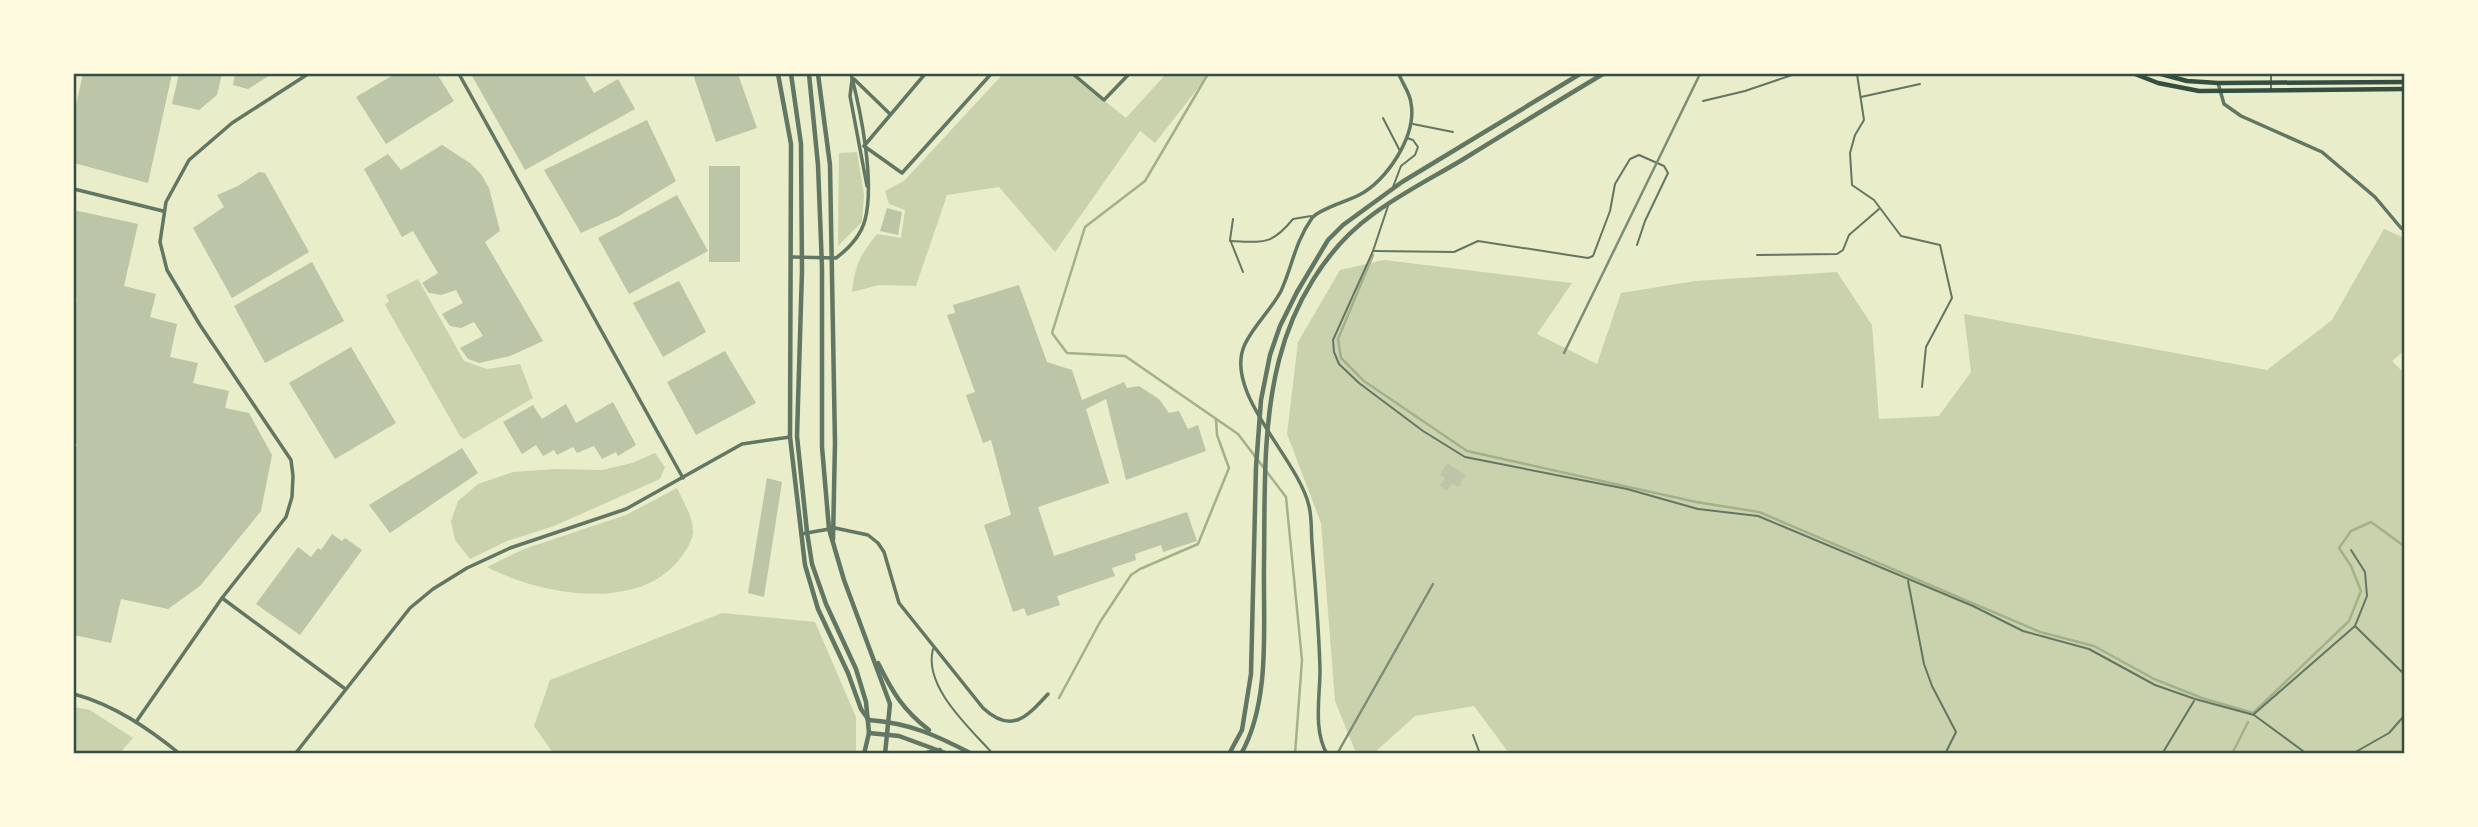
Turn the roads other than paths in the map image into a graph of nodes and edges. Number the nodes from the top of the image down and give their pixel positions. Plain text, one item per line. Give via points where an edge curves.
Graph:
1 (308, 74) edge
2 (458, 74) edge
3 (778, 74) edge
4 (791, 74) edge
5 (809, 74) edge
6 (818, 74) edge
7 (925, 74) edge
8 (991, 74) edge
9 (1073, 74) edge
10 (1129, 74) edge
11 (1399, 74) edge
12 (1580, 74) edge
13 (1603, 74) edge
14 (1795, 74) edge
15 (1857, 74) edge
16 (2135, 74) edge
17 (2161, 74) edge
18 (2271, 74) edge
19 (853, 75) edge
20 (2272, 81) junction
21 (2404, 82) edge
22 (2218, 83) junction
23 (1920, 84) dead end
24 (2404, 89) edge
25 (2271, 90) junction
26 (2219, 92) junction
27 (1860, 97) junction
28 (1703, 101) dead end
29 (890, 114) junction
30 (1382, 118) dead end
31 (1412, 123) junction
32 (1453, 132) dead end
33 (1406, 137) junction
34 (864, 146) junction
35 (1400, 152) junction
36 (868, 188) junction
37 (1393, 188) junction
38 (74, 189) edge
39 (1389, 203) junction
40 (1880, 208) junction
41 (163, 211) junction
42 (1314, 216) junction
43 (1233, 219) dead end
44 (2404, 229) edge
45 (1230, 241) junction
46 (1637, 246) dead end
47 (1373, 251) junction
48 (1757, 255) dead end
49 (792, 257) junction
50 (801, 257) junction
51 (822, 258) junction
52 (832, 259) junction
53 (1244, 272) dead end
54 (1922, 387) dead end
55 (790, 437) junction
56 (684, 478) junction
57 (832, 529) junction
58 (807, 532) junction
59 (801, 534) junction
60 (2351, 550) dead end
61 (1908, 579) junction
62 (222, 598) junction
63 (2355, 626) junction
64 (870, 647) junction
65 (933, 648) junction
66 (2404, 674) edge
67 (344, 688) junction
68 (74, 694) edge
69 (1048, 694) dead end
70 (2194, 699) junction
71 (2254, 715) junction
72 (2404, 716) edge
73 (869, 720) junction
74 (136, 722) junction
75 (890, 722) junction
76 (869, 733) junction
77 (933, 733) junction
78 (888, 735) junction
79 (1473, 735) dead end
80 (940, 750) junction
81 (180, 754) edge
82 (295, 754) edge
83 (864, 754) edge
84 (885, 754) edge
85 (922, 754) edge
86 (948, 754) edge
87 (972, 754) edge
88 (993, 754) edge
89 (1229, 754) edge
90 (1241, 754) edge
91 (1326, 754) edge
92 (1480, 754) edge
93 (1945, 754) edge
94 (2162, 754) edge
95 (2307, 754) edge
96 (2352, 754) edge

1 - 41 street via 232,123 189,160
2 - 56 street
3 - 49 street via 791,144
4 - 50 street via 801,144
5 - 51 street
6 - 52 street via 830,165
7 - 29 street
8 - 34 street via 902,173
9 - 10 street via 1104,100
11 - 31 street via 1411,102
12 - 37 street
13 - 39 street
14 - 28 lane
15 - 27 lane
16 - 26 main road via 2158,83
17 - 22 main road
18 - 20 lane
19 - 29 street
19 - 34 street
19 - 36 street via 850,96
20 - 21 main road
20 - 22 main road
20 - 25 lane
22 - 26 street
23 - 27 lane
24 - 25 main road
25 - 26 main road
26 - 44 street via 2224,104 2241,116 2322,152
27 - 40 lane via 1864,120 1850,153 1852,186
29 - 34 street
30 - 35 lane
31 - 32 lane
31 - 33 street
33 - 35 street
33 - 37 lane via 1418,147 1401,166
34 - 36 street
35 - 42 street via 1363,194
36 - 52 street via 860,232
37 - 39 lane
37 - 89 street via 1328,240 1280,326 1264,382 1259,421 1251,674 1241,730
38 - 41 street
39 - 47 lane
39 - 90 street via 1345,237 1318,272 1288,330 1273,384 1266,464 1262,675 1251,737
40 - 48 lane via 1849,235 1837,254
40 - 54 lane via 1901,236 1940,245 1952,298 1926,347
41 - 62 street via 159,242 167,270 291,460 292,497 286,517
42 - 45 lane via 1293,219 1268,242
42 - 91 street via 1297,243 1281,291 1247,340 1240,362 1250,398 1293,466 1310,508 1319,725
43 - 45 lane
45 - 53 lane
46 - 47 lane via 1668,173 1664,166 1639,155 1630,159 1615,184 1611,211 1593,256 1588,258 1478,240 1454,252
47 - 61 lane via 1336,333 1334,352 1339,364 1423,431 1465,457 1627,489 1698,509 1758,516
49 - 50 street
49 - 55 street
50 - 51 street
50 - 58 street via 797,436
51 - 52 street
51 - 57 street via 822,447
52 - 57 street
55 - 56 street via 742,444
55 - 59 street
56 - 67 street via 626,509 510,548 433,589 410,608
57 - 58 street
57 - 64 street via 844,580
57 - 65 street via 868,535 878,543 899,603
58 - 59 street
58 - 73 street via 812,564 856,669
59 - 73 street via 818,610
60 - 63 lane via 2365,572 2367,596
61 - 70 lane via 2024,631 2089,649 2155,685
61 - 93 lane via 1924,664 1956,732
62 - 67 street
62 - 74 street
63 - 66 lane
63 - 71 lane
64 - 75 street via 890,704
64 - 77 street via 905,709
65 - 69 street via 997,720 1011,722 1027,716
65 - 88 lane via 932,666 946,701
67 - 82 street
68 - 74 street
70 - 71 lane
70 - 94 lane
71 - 95 lane
72 - 96 lane via 2389,733
73 - 75 street
73 - 76 street
74 - 81 street
75 - 77 street
75 - 78 street
76 - 78 street
76 - 83 street
77 - 87 street
78 - 80 street
78 - 84 street
79 - 92 lane
80 - 85 street
80 - 86 street

